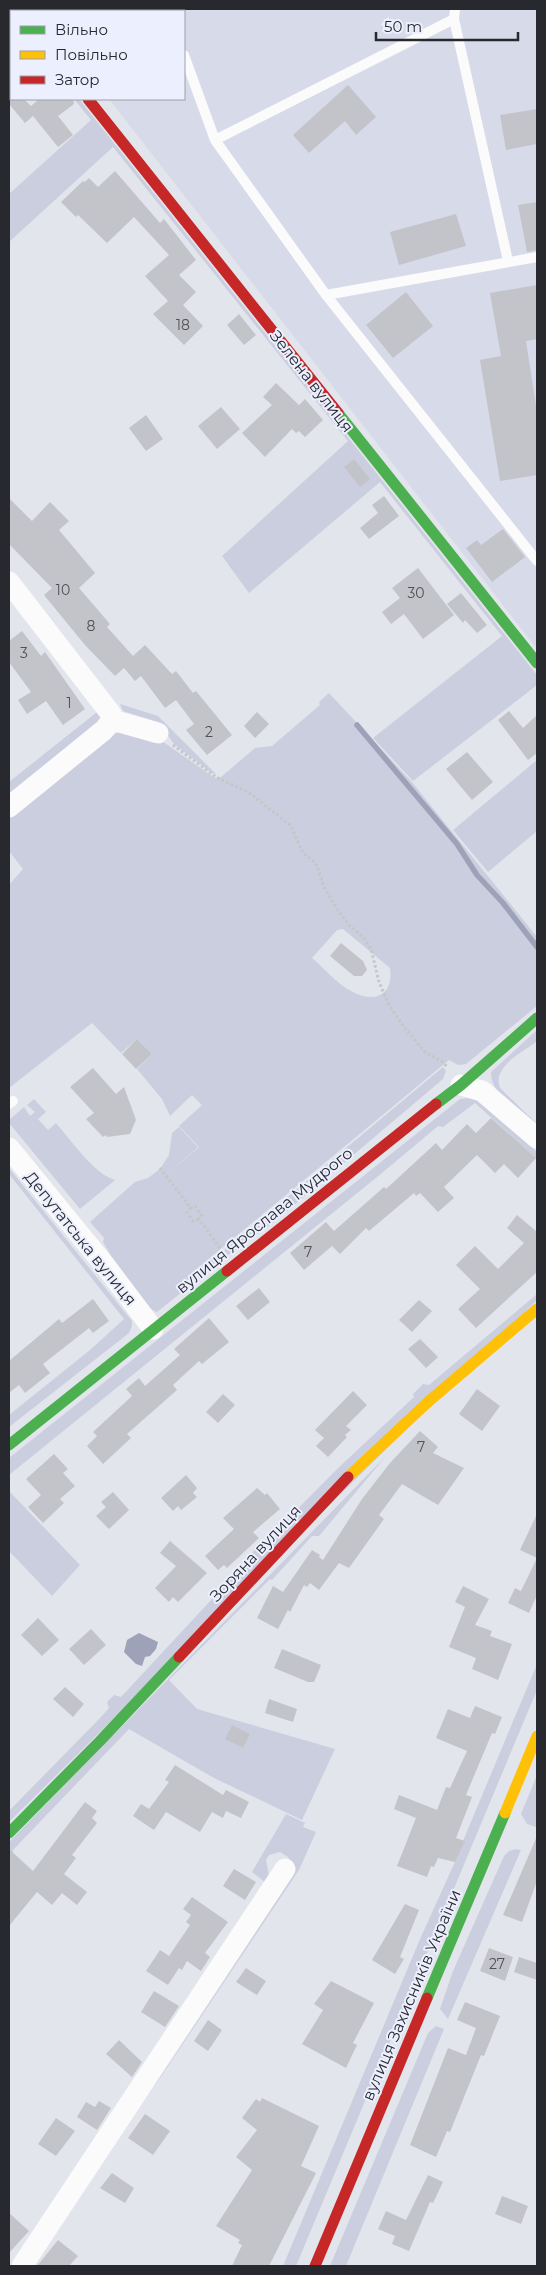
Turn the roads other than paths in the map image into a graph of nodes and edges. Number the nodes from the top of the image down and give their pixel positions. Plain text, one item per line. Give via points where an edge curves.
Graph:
1 (455, 14) edge
2 (185, 58) edge
3 (89, 100) edge
4 (215, 140) junction
5 (537, 257) edge
6 (508, 261) junction
7 (326, 295) junction
8 (537, 561) edge
9 (9, 582) edge
10 (537, 663) edge
11 (112, 720) junction
12 (158, 733) road end
13 (9, 806) edge
14 (537, 1018) edge
15 (461, 1085) junction
16 (537, 1138) edge
17 (9, 1148) edge
18 (537, 1309) edge
19 (153, 1329) junction
20 (9, 1445) edge
21 (537, 1736) edge
22 (9, 1833) edge
23 (285, 1869) dead end
24 (22, 2266) edge
25 (315, 2266) edge

1 - 4 lane
1 - 6 lane
2 - 4 lane
3 - 10 street, Зелена вулиця
4 - 7 lane
5 - 6 lane
6 - 7 lane
7 - 8 lane
9 - 11 street via 111,714
11 - 12 street
11 - 13 street via 104,730
14 - 15 street, вулиця Ярослава Мудрого
15 - 16 street via 482,1091
15 - 19 street, вулиця Ярослава Мудрого
17 - 19 street, Депутатська вулиця
18 - 22 street, Зоряна вулиця via 428,1402 344,1481 100,1742
19 - 20 street, вулиця Ярослава Мудрого
21 - 25 street, вулиця Захисників України
23 - 24 street

